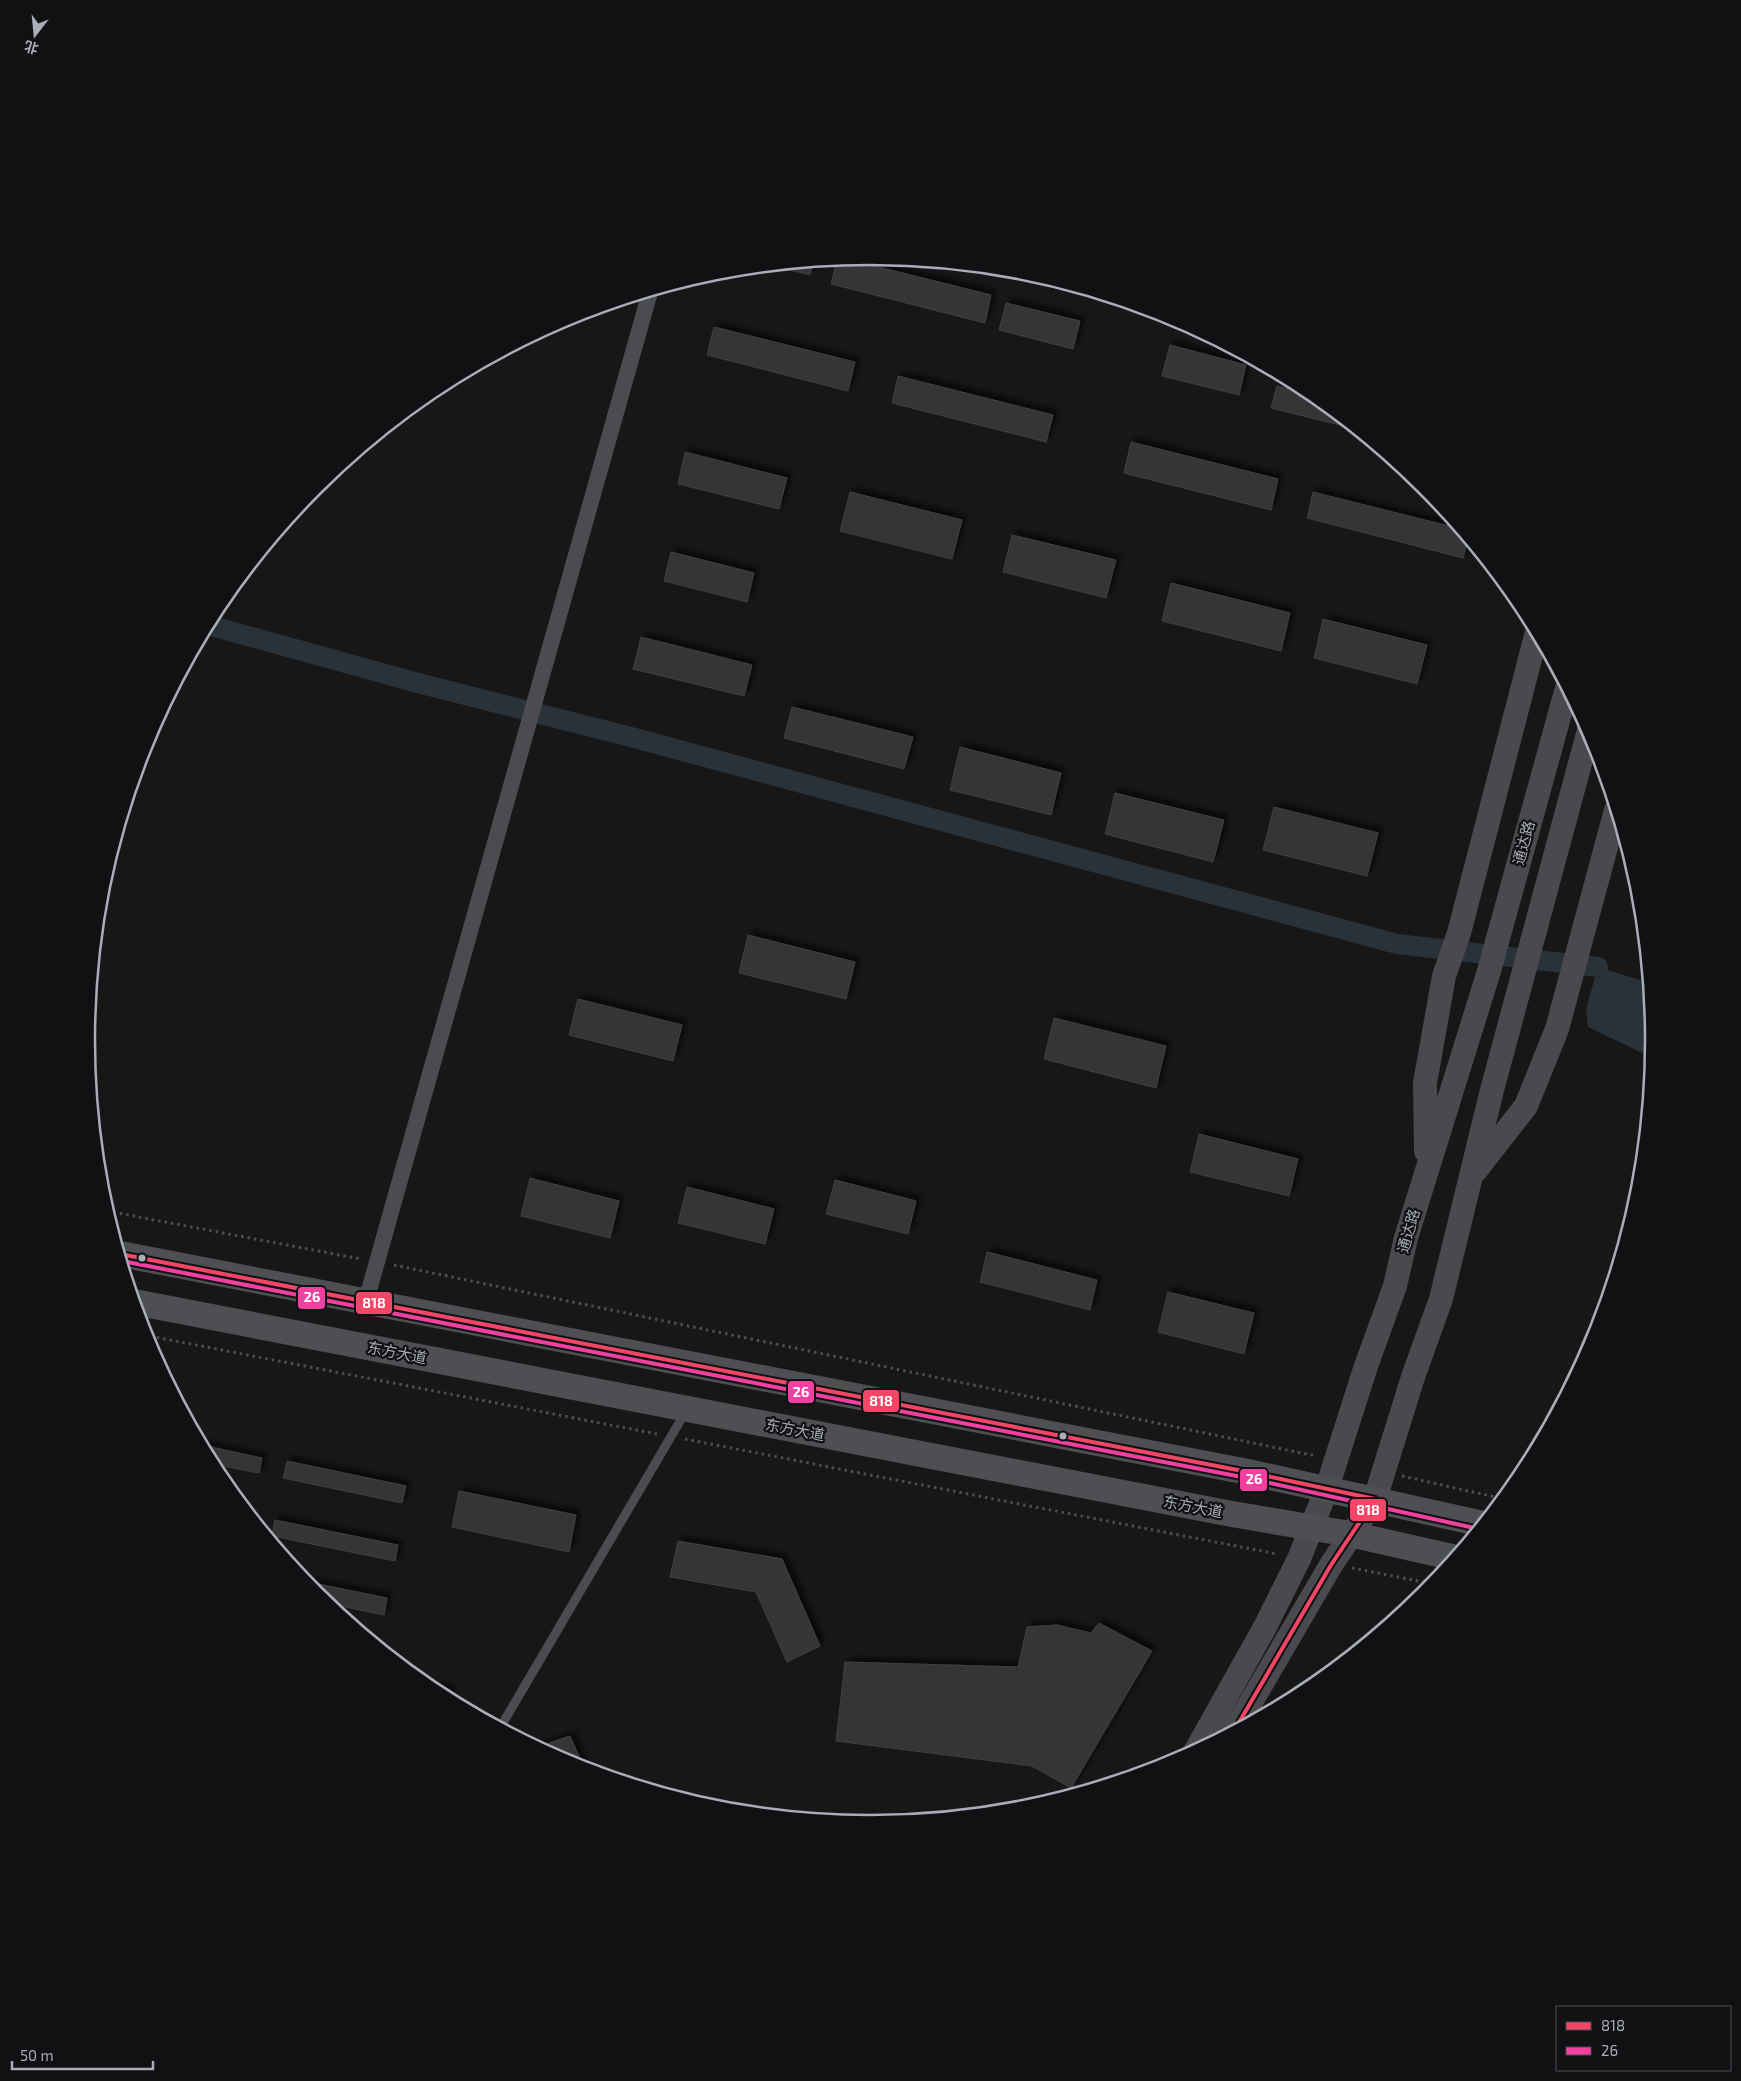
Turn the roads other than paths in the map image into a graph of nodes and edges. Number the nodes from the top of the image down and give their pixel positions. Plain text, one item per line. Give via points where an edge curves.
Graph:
1 (648, 298) edge
2 (1535, 641) edge
3 (1565, 696) edge
4 (1586, 742) edge
5 (1614, 819) edge
6 (1427, 1170) junction
7 (1471, 1175) junction
8 (125, 1255) edge
9 (366, 1301) junction
10 (141, 1303) edge
11 (687, 1409) junction
12 (1326, 1488) junction
13 (1375, 1499) junction
14 (1478, 1523) edge
15 (1310, 1527) junction
16 (1350, 1534) junction
17 (1450, 1557) edge
18 (1239, 1722) edge
19 (503, 1723) edge
20 (1201, 1742) edge

1 - 9 street
2 - 6 main road via 1459,933 1444,976 1424,1084
3 - 6 main road, 通达路 via 1489,971
4 - 7 main road
5 - 7 main road via 1558,1029 1526,1106
6 - 12 main road, 通达路 via 1395,1286
7 - 13 main road via 1441,1299
8 - 9 main road
9 - 12 main road
10 - 11 main road, 东方大道
11 - 15 main road, 东方大道
11 - 19 lane
12 - 13 main road
12 - 15 main road, 通达路
13 - 14 main road
13 - 16 main road
15 - 16 main road, 东方大道
15 - 20 main road, 通达路 via 1299,1559 1265,1626
16 - 17 main road, 东方大道
16 - 18 main road

